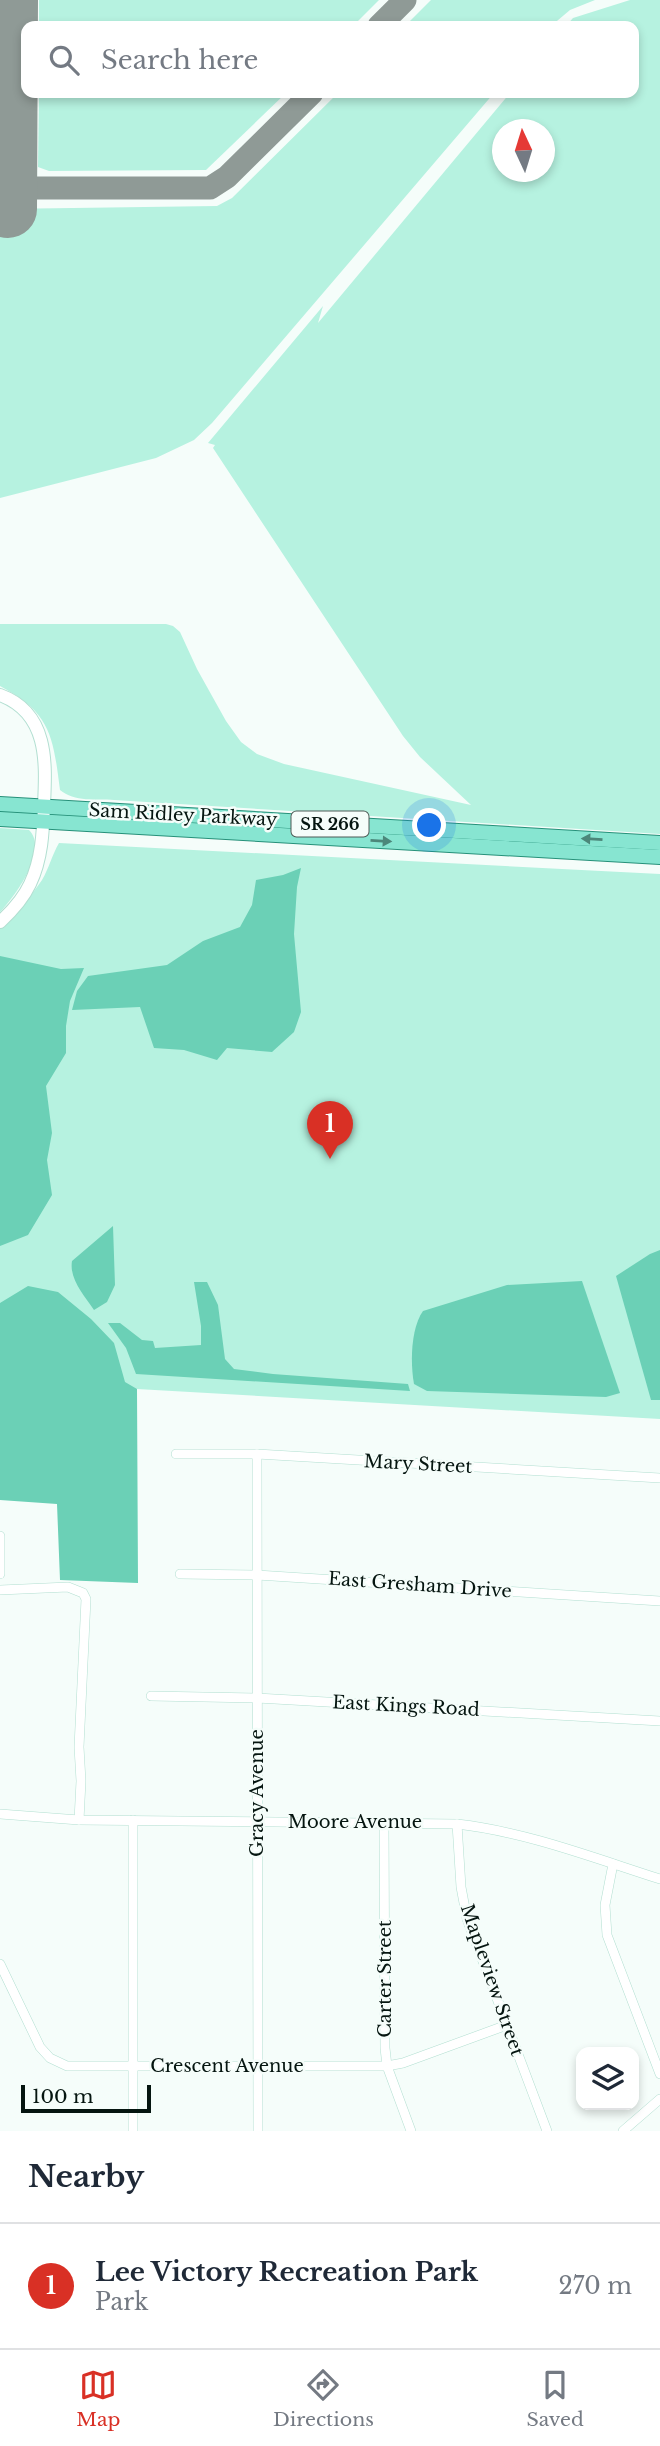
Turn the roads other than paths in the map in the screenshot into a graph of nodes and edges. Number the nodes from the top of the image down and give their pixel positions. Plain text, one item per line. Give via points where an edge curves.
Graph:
1 (0, 695) edge
2 (0, 804) edge
3 (44, 814) junction
4 (0, 819) edge
5 (660, 843) edge
6 (660, 857) edge
7 (0, 922) edge
8 (176, 1454) dead end
9 (257, 1454) junction
10 (660, 1478) edge
11 (1, 1536) edge
12 (0, 1574) edge
13 (180, 1574) dead end
14 (257, 1575) junction
15 (0, 1590) edge
16 (660, 1601) edge
17 (151, 1696) dead end
18 (257, 1698) junction
19 (660, 1721) edge
20 (0, 1814) edge
21 (79, 1820) junction
22 (133, 1820) junction
23 (257, 1822) junction
24 (384, 1823) junction
25 (457, 1824) junction
26 (613, 1864) junction
27 (660, 1879) edge
28 (0, 1964) edge
29 (506, 2025) junction
30 (134, 2066) junction
31 (258, 2066) junction
32 (387, 2066) junction
33 (660, 2074) edge
34 (660, 2099) edge
35 (134, 2131) edge
36 (258, 2131) edge
37 (411, 2131) edge
38 (547, 2131) edge
39 (623, 2131) edge

1 - 3 street via 19,707 40,735 46,762
2 - 3 main road, Sam Ridley Parkway / SR 266
3 - 4 main road, Sam Ridley Parkway / SR 266
5 -> 3 main road, Sam Ridley Parkway / SR 266
3 -> 6 main road, Sam Ridley Parkway / SR 266
3 - 7 street via 41,848 30,883
8 - 9 street, Mary Street
9 - 10 street, Mary Street
9 - 14 street, Gracy Avenue
11 - 12 street
13 - 14 street, East Gresham Drive
14 - 16 street, East Gresham Drive
14 - 18 street, Gracy Avenue
15 - 21 street via 68,1587 86,1599
17 - 18 street, East Kings Road
18 - 19 street, East Kings Road
18 - 23 street, Gracy Avenue
20 - 21 street, Moore Avenue
21 - 22 street, Moore Avenue
22 - 23 street, Moore Avenue
22 - 30 street
23 - 24 street, Moore Avenue
23 - 31 street, Gracy Avenue
24 - 25 street, Moore Avenue
24 - 32 street, Carter Street
25 - 26 street, Moore Avenue via 505,1832
25 - 29 street, Mapleview Street via 464,1904
26 - 27 street, Moore Avenue
26 - 33 street via 605,1925
28 - 30 street, Crescent Avenue via 40,2048 50,2058 67,2066
29 - 32 street, Crescent Avenue
29 - 38 street, Mapleview Street
30 - 31 street, Crescent Avenue
30 - 35 street
31 - 32 street, Crescent Avenue
31 - 36 street, Gracy Avenue
32 - 37 street, Carter Street
34 - 39 street

